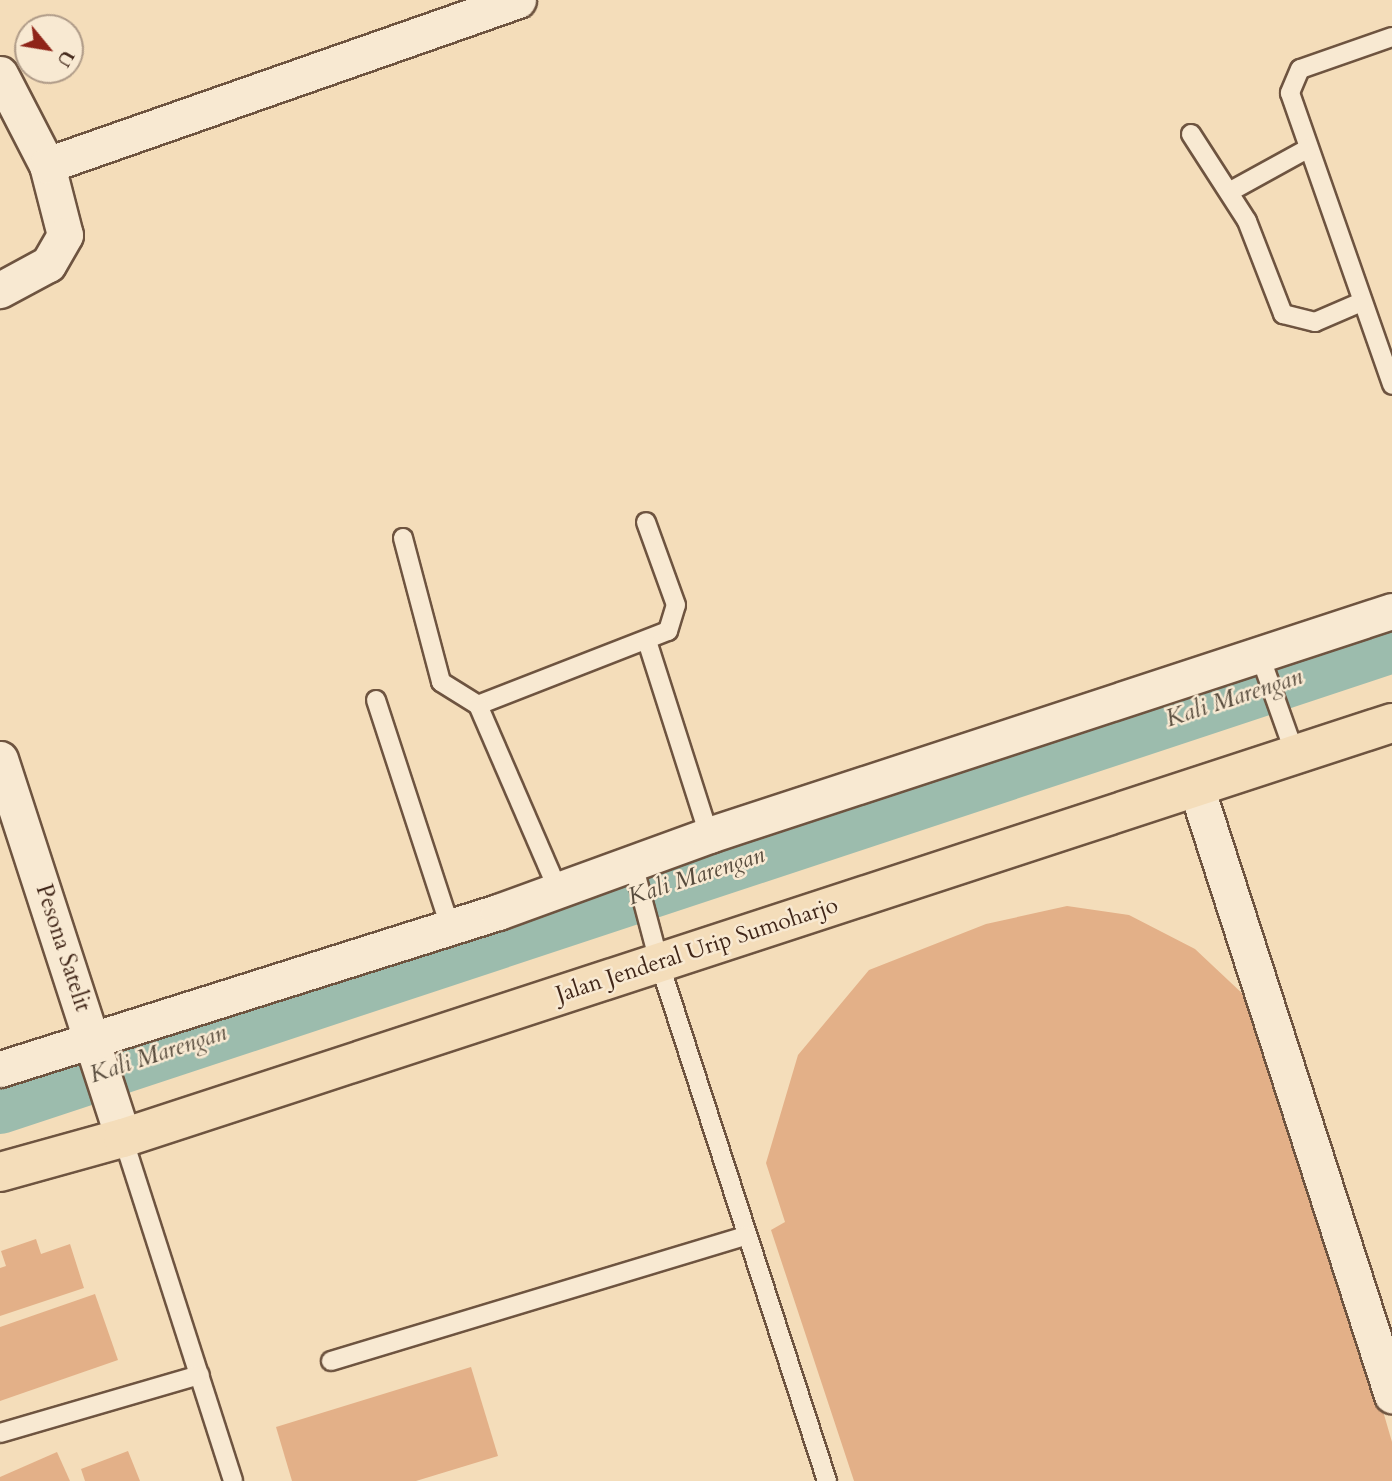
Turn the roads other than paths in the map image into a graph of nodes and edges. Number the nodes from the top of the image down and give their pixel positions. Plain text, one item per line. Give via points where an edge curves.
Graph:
1 (518, 0) edge
2 (1392, 37) edge
3 (0, 74) edge
4 (1191, 134) dead end
5 (1310, 148) junction
6 (47, 165) junction
7 (1229, 192) junction
8 (0, 290) edge
9 (1359, 303) junction
10 (1392, 385) edge
11 (646, 522) dead end
12 (403, 538) dead end
13 (1392, 611) edge
14 (648, 644) junction
15 (1262, 662) junction
16 (376, 700) dead end
17 (478, 705) junction
18 (1392, 723) edge
19 (1296, 754) junction
20 (0, 759) edge
21 (1197, 790) junction
22 (709, 835) junction
23 (635, 872) junction
24 (558, 890) junction
25 (450, 927) junction
26 (654, 946) junction
27 (97, 1050) junction
28 (0, 1069) edge
29 (119, 1125) junction
30 (0, 1172) edge
31 (746, 1236) junction
32 (1385, 1350) edge
33 (331, 1361) dead end
34 (200, 1375) junction
35 (1392, 1395) edge
36 (0, 1433) edge
37 (233, 1481) edge
38 (827, 1481) edge

1 - 6 street
2 - 5 lane via 1296,71 1290,93
3 - 6 street
4 - 7 lane
5 - 7 lane
5 - 9 lane
6 - 8 street via 61,207 62,246 38,271
7 - 9 lane via 1258,243 1271,296 1283,314 1315,322
9 - 10 lane
11 - 14 lane via 676,605 671,628
12 - 17 lane via 442,682
13 - 15 street
14 - 17 lane
14 - 22 lane
15 - 19 lane
15 - 22 street
16 - 25 lane
17 - 24 lane
18 - 19 highway, Jalan Jenderal Urip Sumoharjo
19 - 21 highway, Jalan Jenderal Urip Sumoharjo
20 - 27 street, Pesona Satelit
21 - 26 highway, Jalan Jenderal Urip Sumoharjo
21 - 32 street
22 - 23 street
23 - 24 street
23 - 26 lane
24 - 25 street
25 - 27 street
26 - 29 highway, Jalan Jenderal Urip Sumoharjo
26 - 31 lane
27 - 28 street
27 - 29 street, Pesona Satelit
29 - 30 highway, Jalan Jenderal Urip Sumoharjo
29 - 34 lane
31 - 33 lane
31 - 38 lane
32 - 35 street
34 - 36 lane
34 - 37 lane

